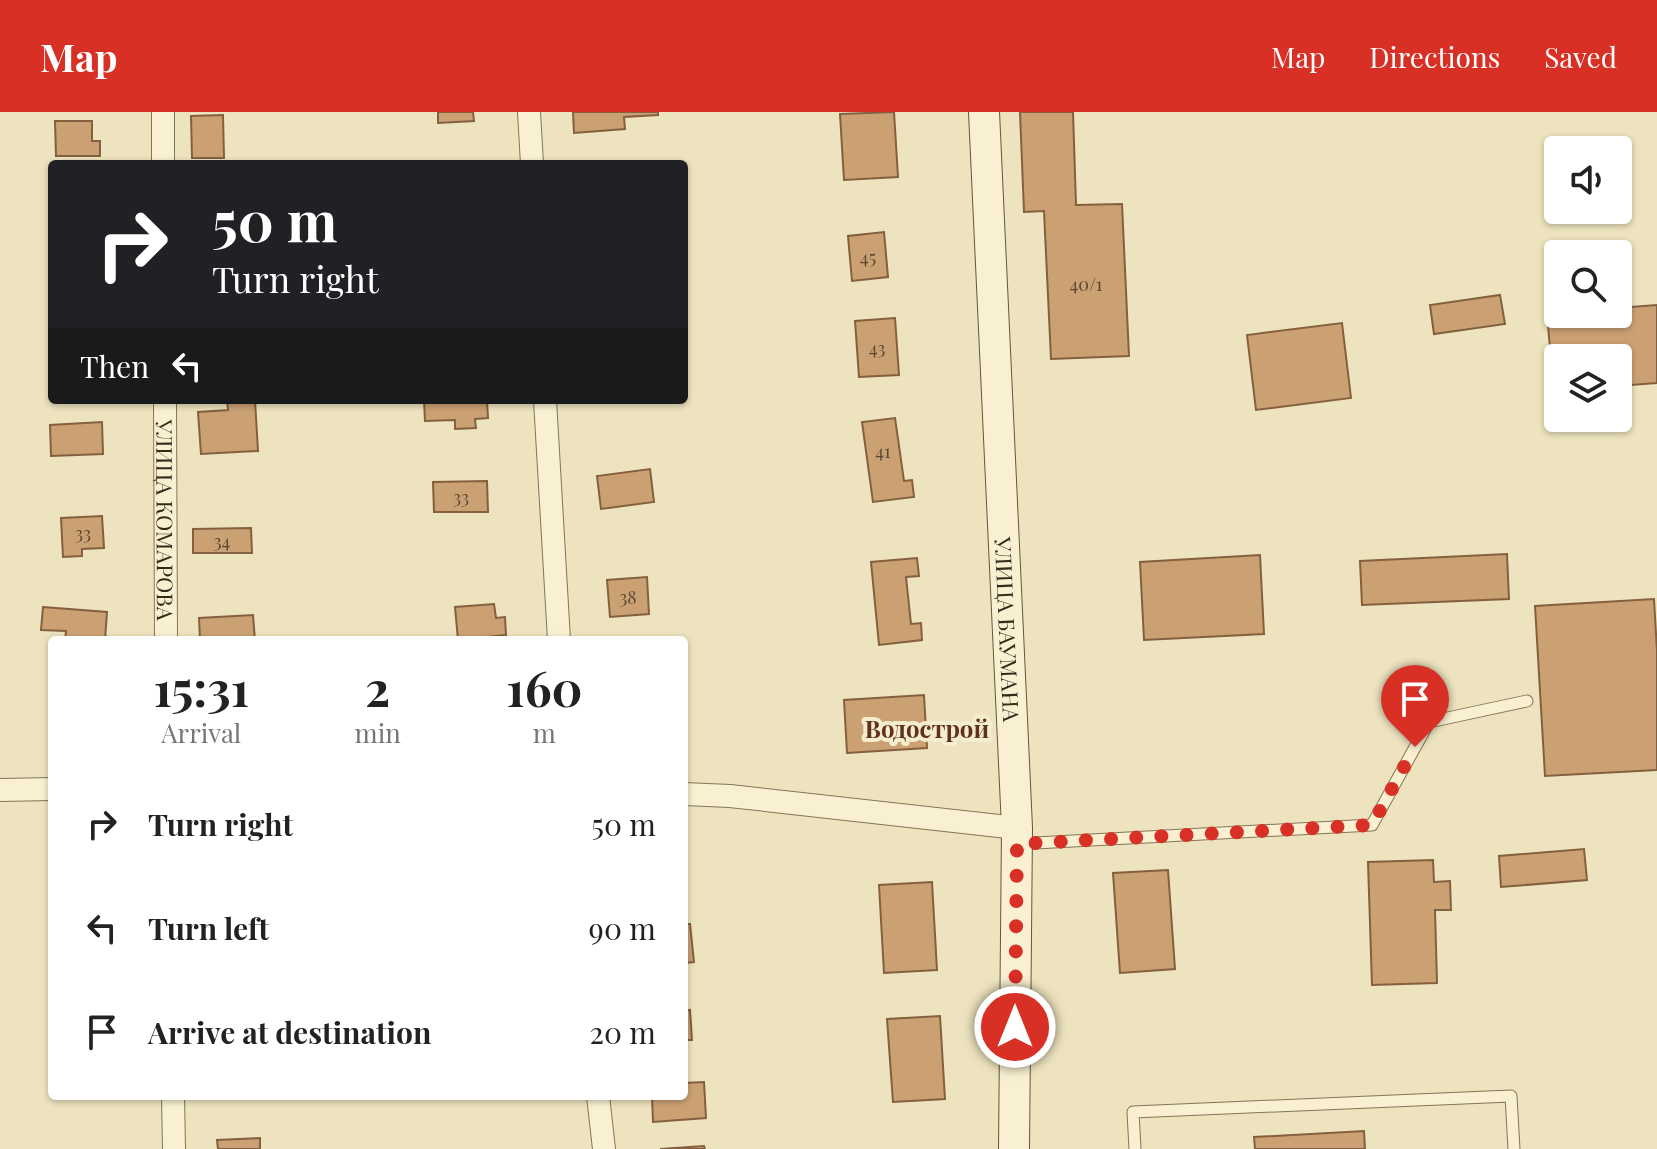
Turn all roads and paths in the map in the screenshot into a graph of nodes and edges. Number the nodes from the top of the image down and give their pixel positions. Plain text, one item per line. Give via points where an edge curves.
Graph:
1 (163, 112) edge
2 (529, 112) edge
3 (984, 112) edge
4 (163, 160) edge
5 (532, 160) edge
6 (165, 404) edge
7 (545, 404) edge
8 (166, 636) edge
9 (559, 636) edge
10 (1527, 701) dead end
11 (48, 789) edge
12 (0, 790) edge
13 (688, 794) edge
14 (1017, 836) junction
15 (173, 1100) edge
16 (598, 1100) edge
17 (174, 1149) edge
18 (604, 1149) edge
19 (1014, 1149) edge
20 (1135, 1149) edge
21 (1514, 1149) edge

1 - 4 street
2 - 5 street
3 - 14 street, УЛИЦА БАУМАНА
6 - 8 street, УЛИЦА КОМАРОВА
7 - 9 street
10 - 14 lane via 1429,722 1372,825
11 - 12 street
13 - 14 street
14 - 19 street, УЛИЦА БАУМАНА
15 - 17 street
16 - 18 street
20 - 21 lane via 1133,1112 1511,1096

